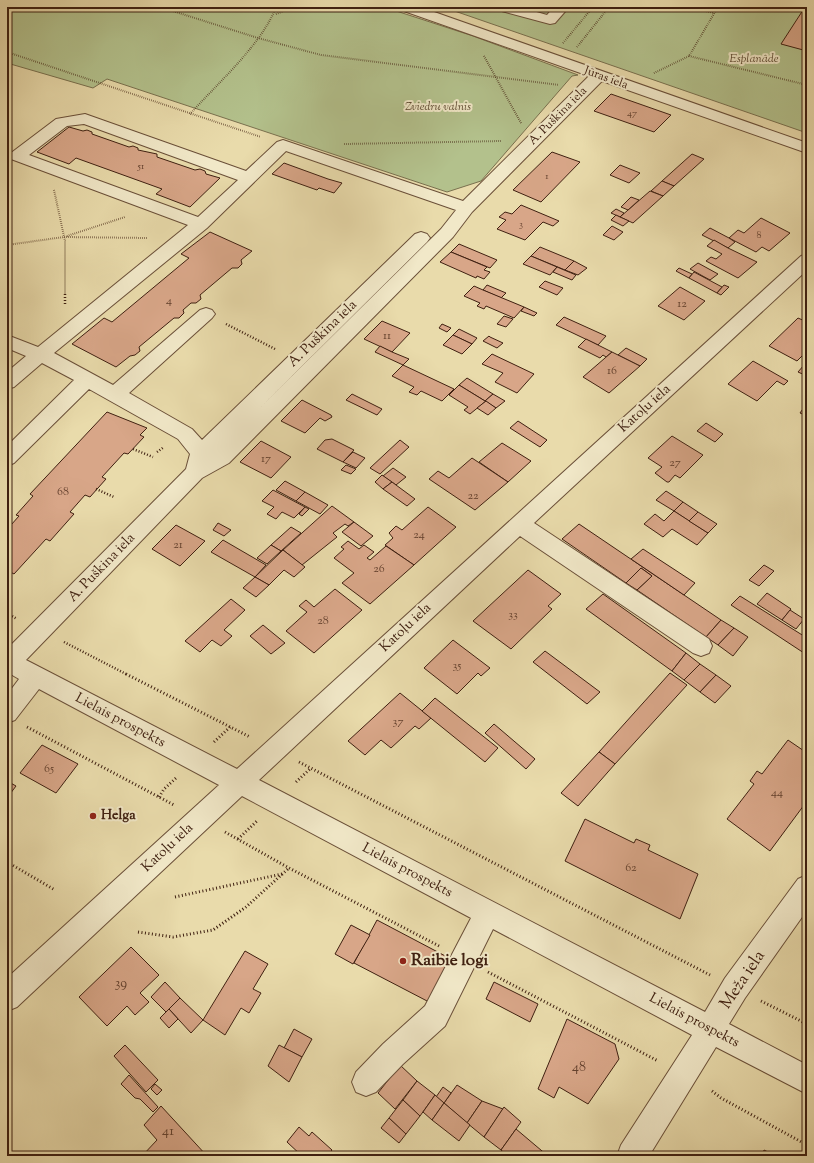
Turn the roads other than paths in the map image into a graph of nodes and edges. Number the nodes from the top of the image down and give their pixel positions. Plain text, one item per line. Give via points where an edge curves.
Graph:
1 (406, 7) edge
2 (562, 7) edge
3 (422, 9) edge
4 (499, 9) edge
5 (599, 75) junction
6 (807, 148) edge
7 (249, 178) junction
8 (466, 208) junction
9 (201, 224) junction
10 (807, 260) edge
11 (206, 314) road end
12 (7, 341) edge
13 (41, 354) junction
14 (87, 378) junction
15 (7, 382) edge
16 (115, 394) junction
17 (7, 458) edge
18 (198, 463) junction
19 (519, 524) junction
20 (701, 646) dead end
21 (8, 662) edge
22 (35, 676) junction
23 (15, 719) edge
24 (238, 783) junction
25 (807, 888) edge
26 (487, 913) junction
27 (7, 997) edge
28 (711, 1030) junction
29 (807, 1080) edge
30 (366, 1082) dead end
31 (632, 1156) edge

1 - 3 street, Jūras iela
2 - 4 street via 550,20
3 - 5 street, Jūras iela via 481,27
5 - 6 street, Jūras iela
5 - 8 street, A. Puškina iela
7 - 8 street via 283,145
7 - 9 street
7 - 9 street via 84,120 62,122 17,156
8 - 18 street, A. Puškina iela via 447,233 222,458
9 - 13 street
10 - 19 street, Katoļu iela
11 - 16 street
12 - 13 street
13 - 14 street
13 - 15 street
14 - 16 street
14 - 17 street
16 - 18 street via 152,407 185,434
18 - 21 street, A. Puškina iela
19 - 20 street
19 - 24 street, Katoļu iela
21 - 22 street, Lielais prospekts
22 - 23 street
22 - 24 street, Lielais prospekts
24 - 26 street, Lielais prospekts
24 - 27 street, Katoļu iela
25 - 28 street, Meža iela via 735,988
26 - 28 street, Lielais prospekts
26 - 30 street via 434,1016
28 - 29 street, Lielais prospekts
28 - 31 street, Meža iela

